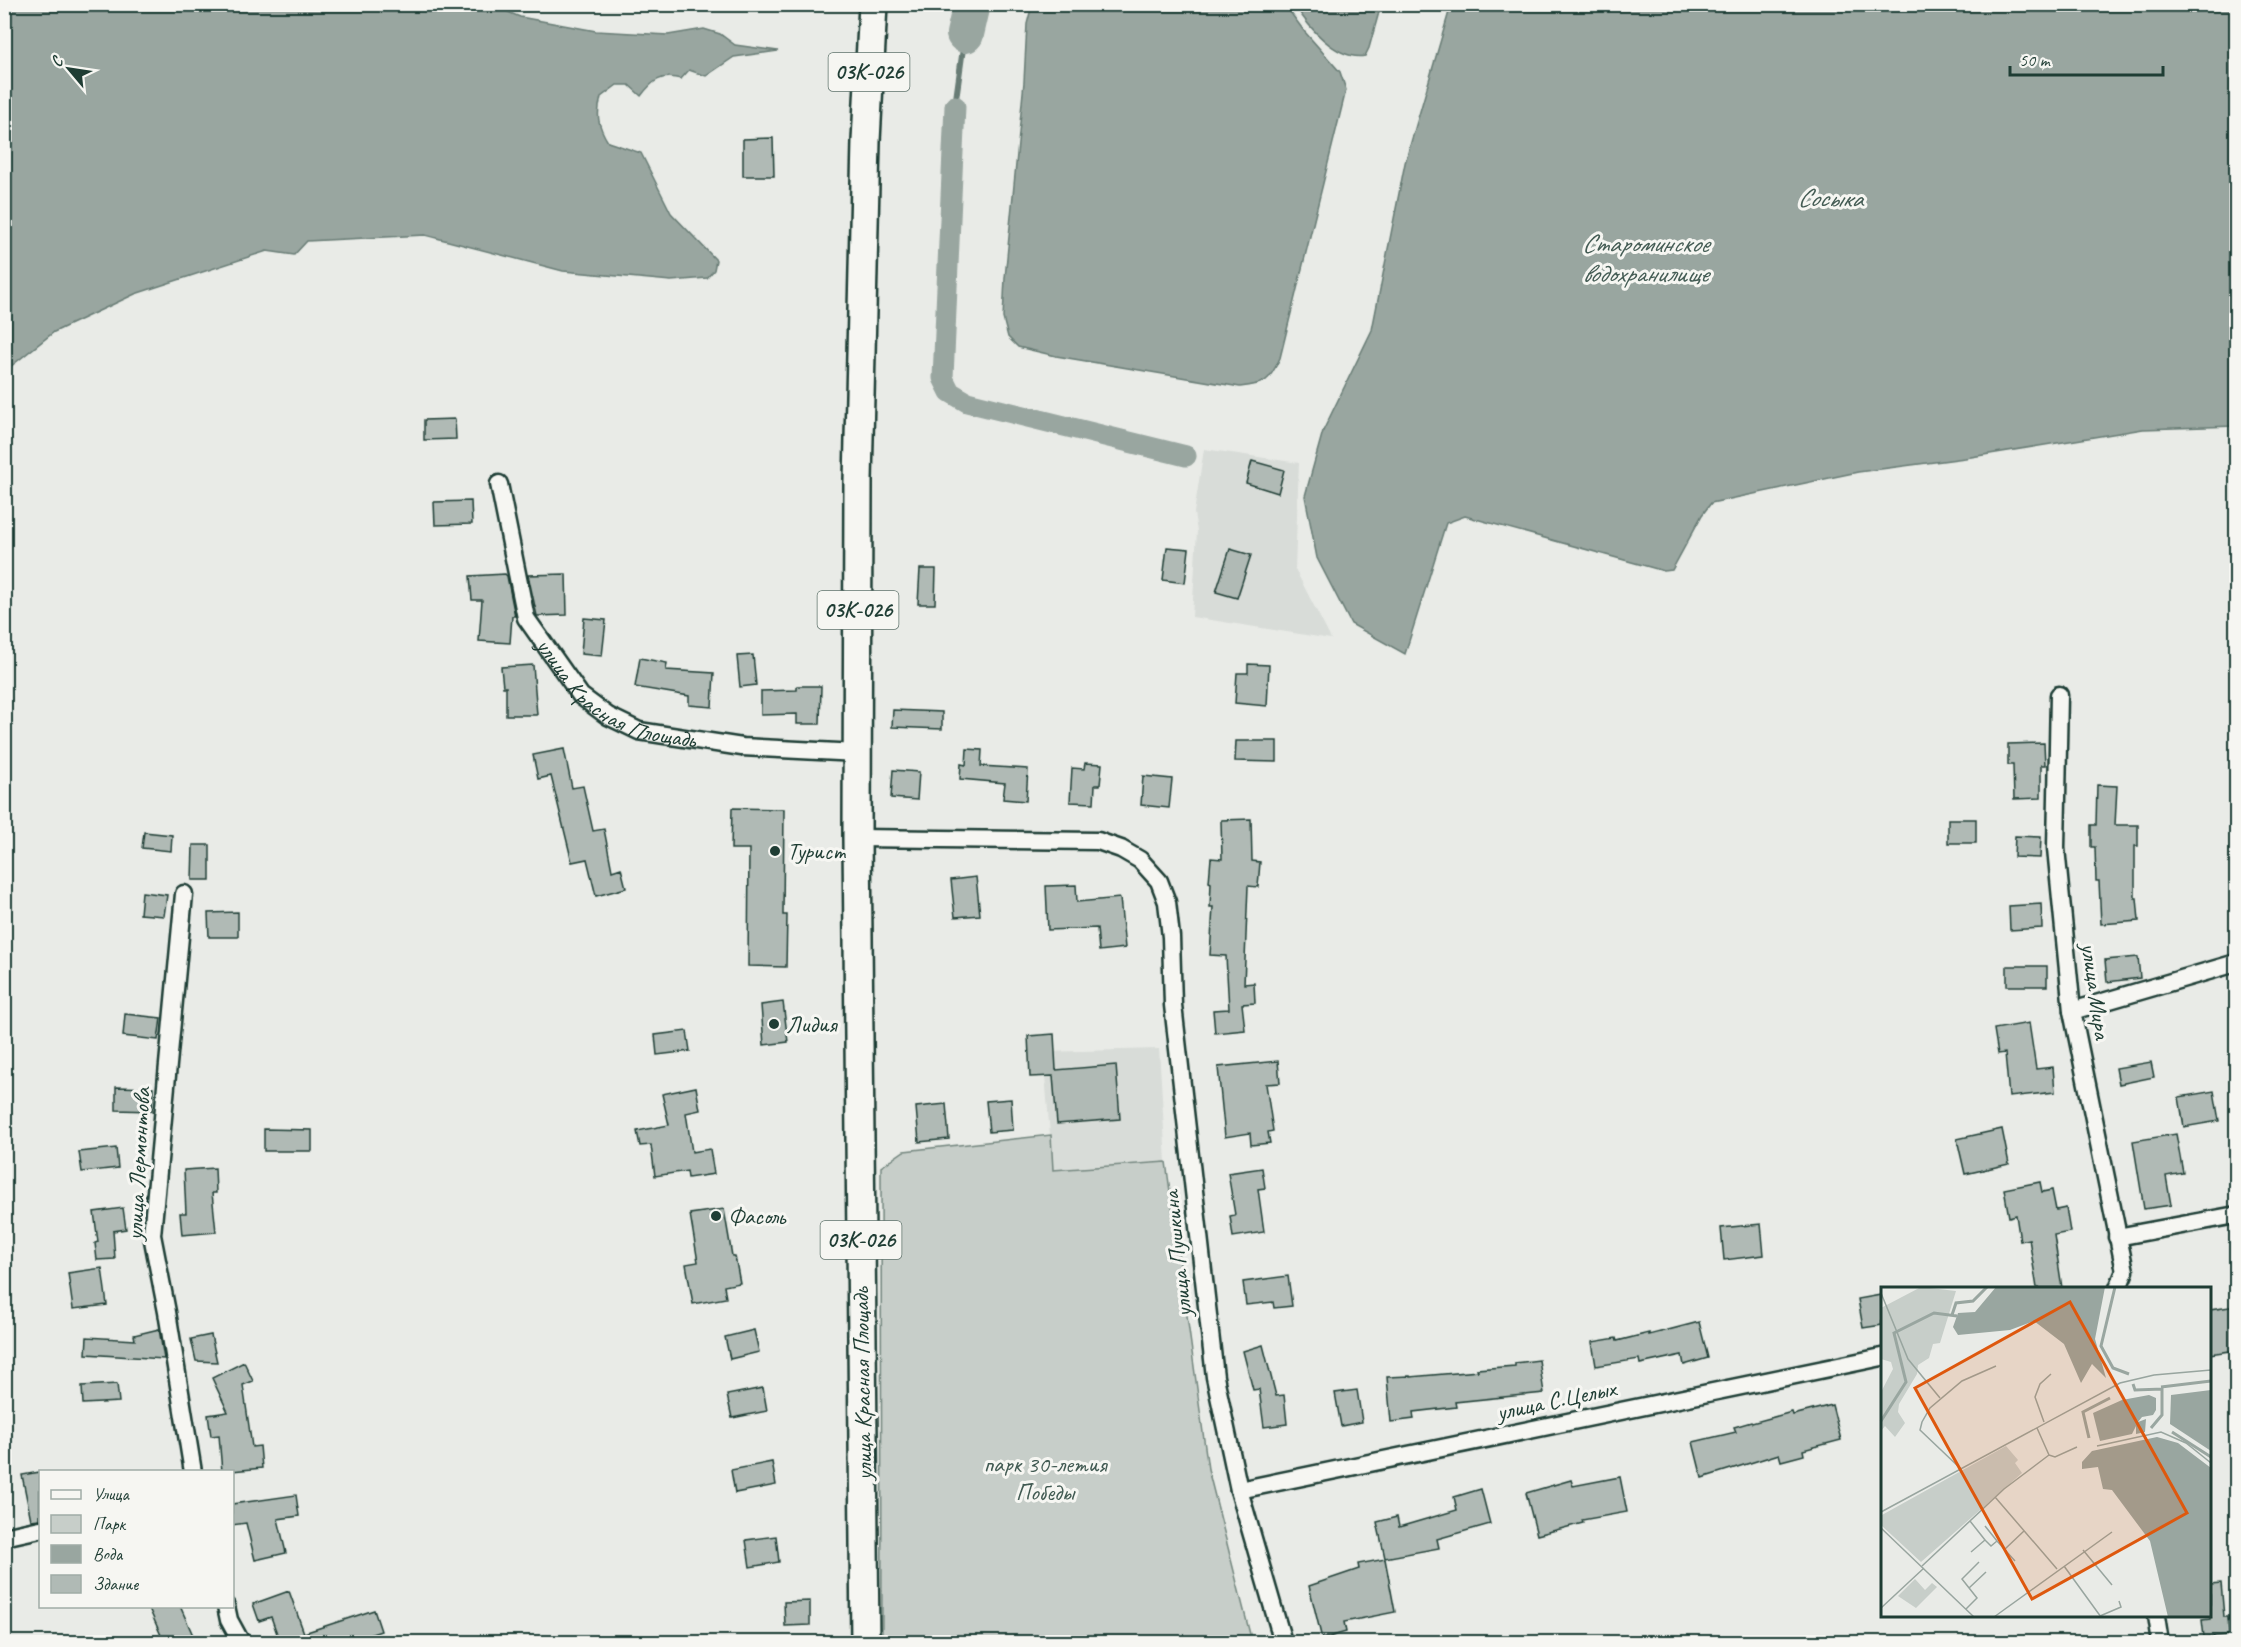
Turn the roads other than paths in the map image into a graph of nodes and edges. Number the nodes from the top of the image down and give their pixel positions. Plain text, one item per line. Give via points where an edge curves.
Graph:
1 (873, 4) edge
2 (499, 484) dead end
3 (2058, 694) dead end
4 (858, 753) junction
5 (857, 838) junction
6 (184, 894) dead end
7 (2236, 963) edge
8 (2072, 1011) junction
9 (2236, 1215) edge
10 (2117, 1237) junction
11 (2118, 1287) edge
12 (1881, 1357) edge
13 (193, 1470) edge
14 (1239, 1490) junction
15 (39, 1529) edge
16 (4, 1537) edge
17 (226, 1608) edge
18 (2156, 1617) edge
19 (241, 1642) edge
20 (863, 1642) edge
21 (1283, 1642) edge
22 (2160, 1642) edge

1 - 4 main road, улица Красная Площадь / 03К-026 via 858,481
2 - 4 street, улица Красная Площадь via 526,618 590,703 639,731 742,747
3 - 8 street, улица Мира via 2056,848
4 - 5 main road, улица Красная Площадь / 03К-026
5 - 14 street, улица Пушкина via 1098,841 1140,860 1159,881 1167,902 1171,937 1173,1005 1215,1377
5 - 20 main road, улица Красная Площадь / 03К-026
6 - 13 street, улица Лермонтова via 152,1235
7 - 8 street
8 - 10 street, улица Мира
9 - 10 street
10 - 11 street, улица Мира via 2125,1271
12 - 14 street, улица С.Целых
14 - 21 street, улица Пушкина
15 - 16 street
17 - 19 street
18 - 22 street

